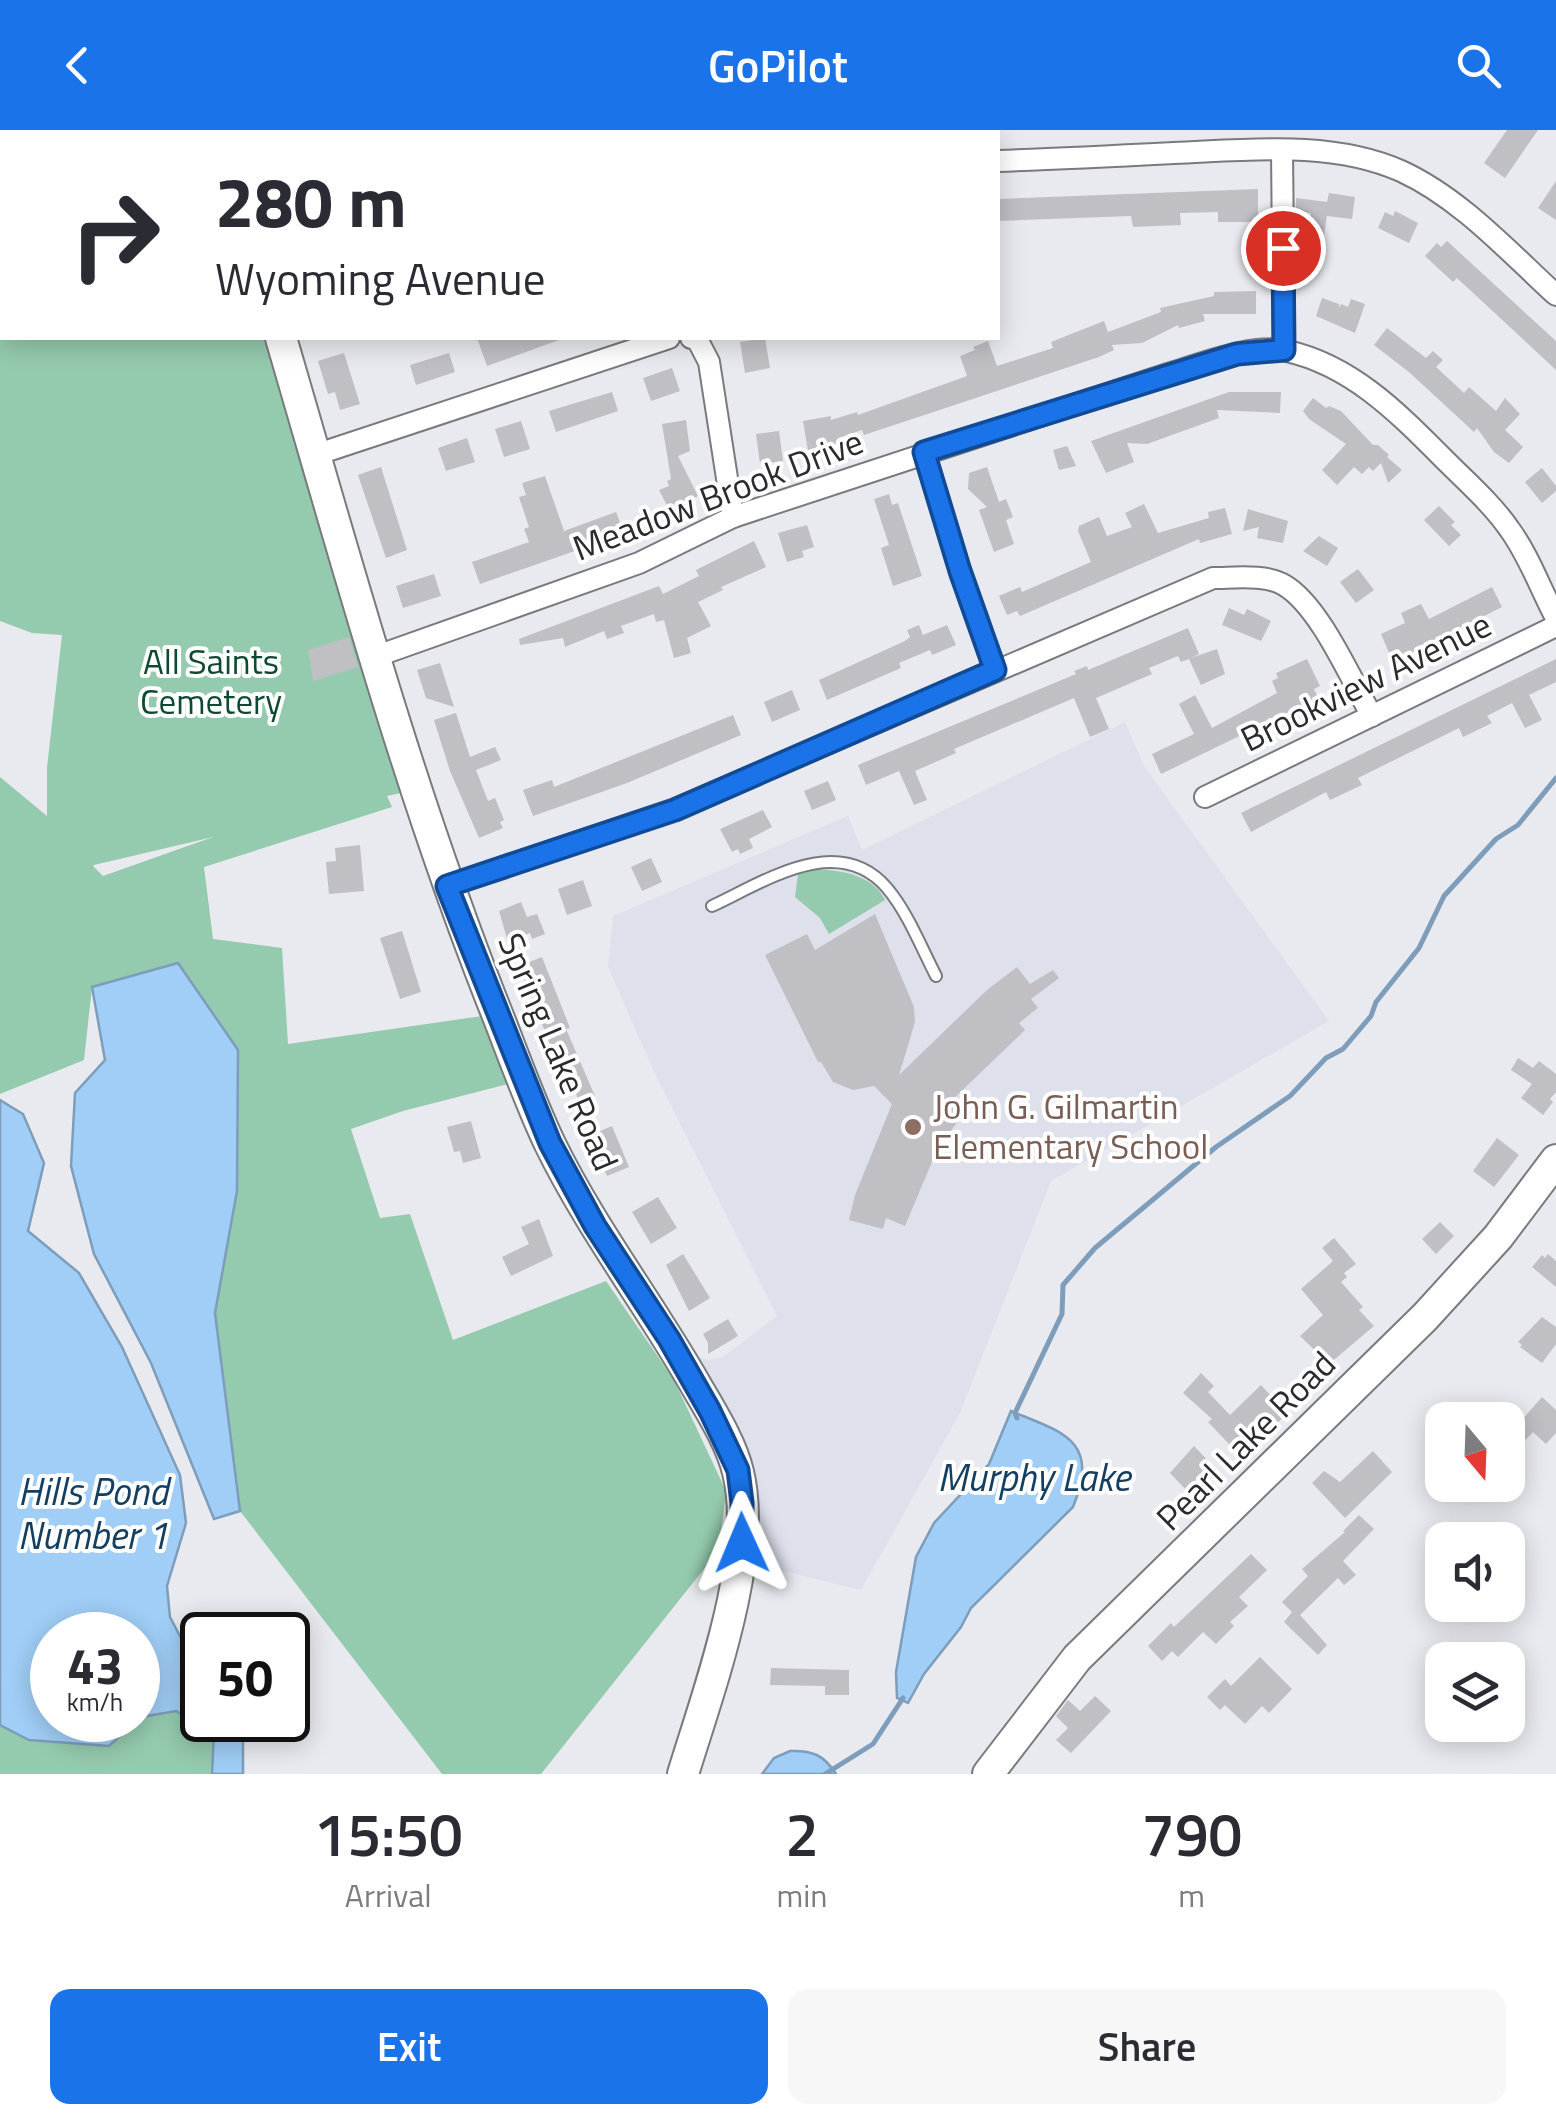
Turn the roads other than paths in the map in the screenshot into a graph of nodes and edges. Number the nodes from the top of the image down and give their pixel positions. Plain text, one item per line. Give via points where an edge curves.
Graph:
1 (1273, 143) edge
2 (1000, 161) edge
3 (1556, 295) edge
4 (282, 340) edge
5 (663, 340) edge
6 (698, 340) edge
7 (1284, 350) junction
8 (924, 452) junction
9 (316, 455) junction
10 (733, 517) junction
11 (1556, 618) edge
12 (1556, 626) edge
13 (376, 656) junction
14 (995, 670) junction
15 (1372, 716) junction
16 (1205, 797) dead end
17 (447, 886) junction
18 (712, 906) dead end
19 (936, 976) dead end
20 (1556, 1160) edge
21 (683, 1774) edge
22 (988, 1774) edge

1 - 2 street
1 - 3 street via 1399,170 1458,208
1 - 7 street
4 - 9 main road, Spring Lake Road
5 - 9 street
6 - 10 street via 709,362
7 - 8 street, Meadow Brook Drive via 1237,354
7 - 11 street, Meadow Brook Drive via 1368,388 1426,442 1511,531
8 - 10 street, Meadow Brook Drive
8 - 14 street
9 - 13 main road, Spring Lake Road
10 - 13 street, Meadow Brook Drive via 639,563
12 - 15 street, Brookview Avenue
13 - 17 main road, Spring Lake Road
14 - 15 street via 1213,578 1245,578 1282,583 1310,608
14 - 17 street via 675,810
15 - 16 street, Brookview Avenue
17 - 21 main road, Spring Lake Road via 550,1143 669,1339 738,1470 742,1543 735,1587
18 - 19 lane via 785,871 832,861 852,864 889,890
20 - 22 main road, Pearl Lake Road via 1426,1317 1078,1658

